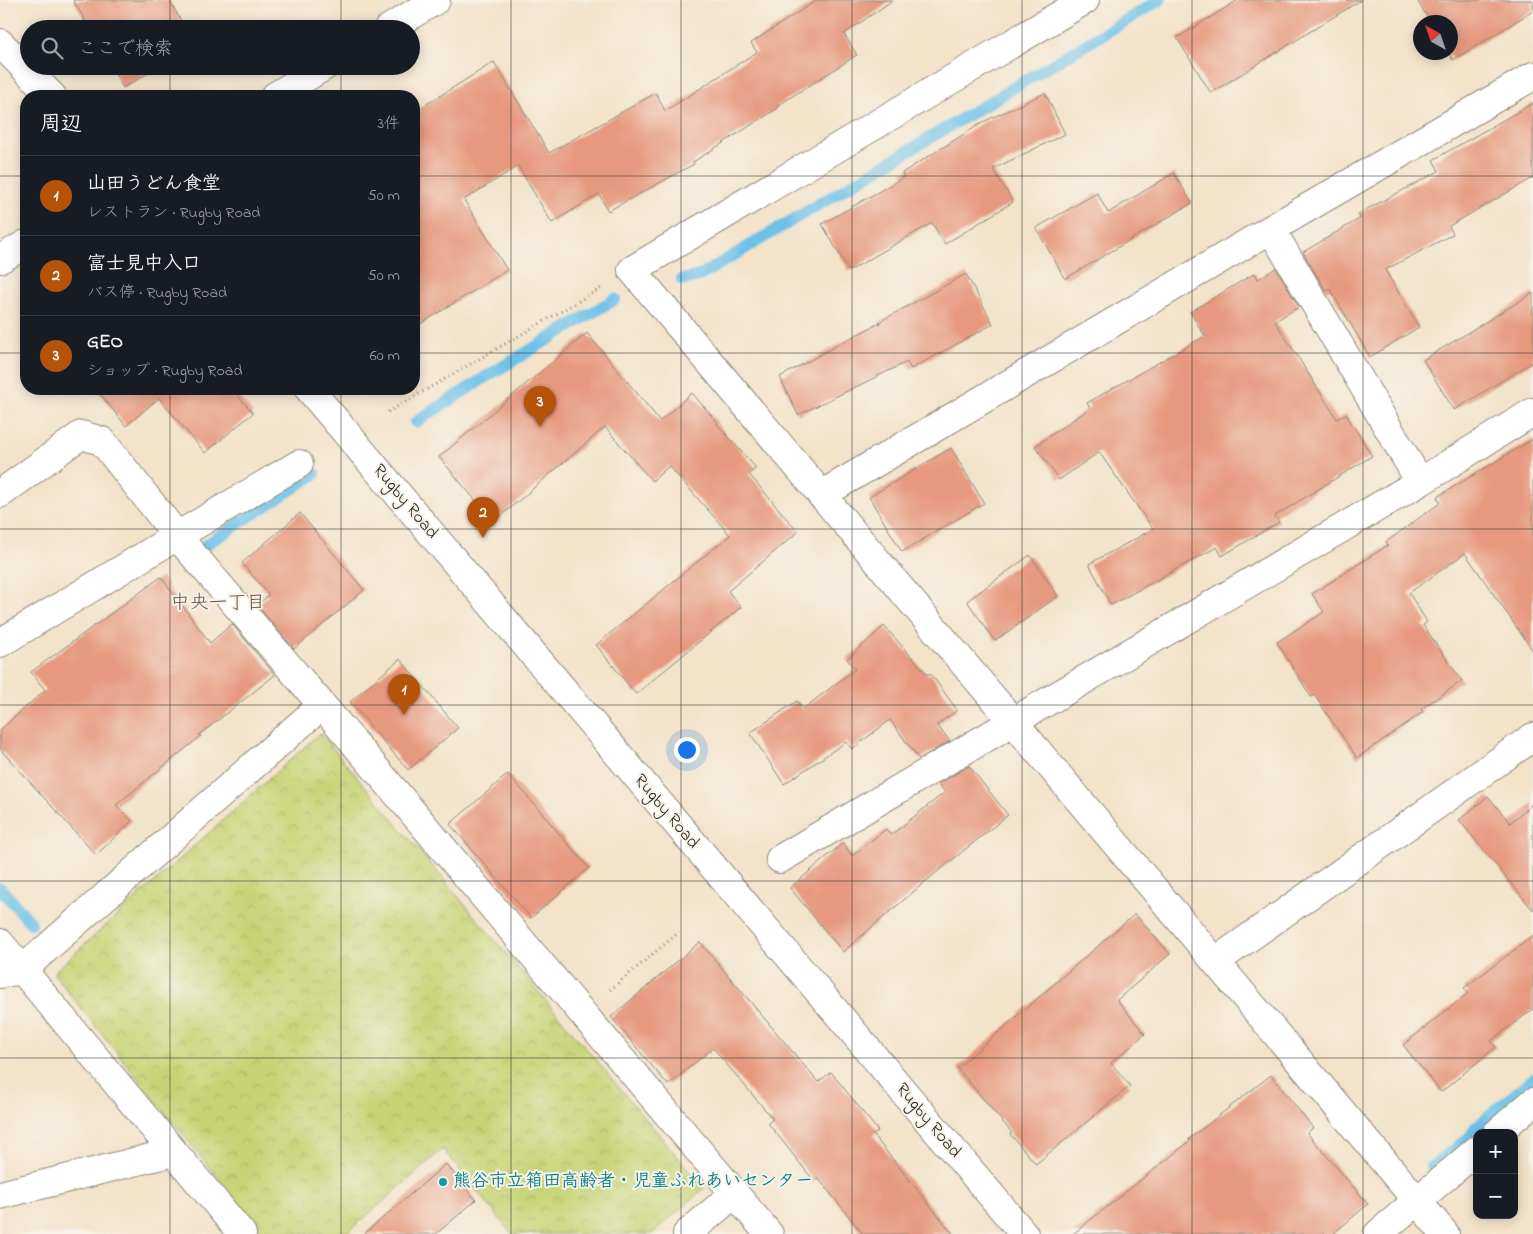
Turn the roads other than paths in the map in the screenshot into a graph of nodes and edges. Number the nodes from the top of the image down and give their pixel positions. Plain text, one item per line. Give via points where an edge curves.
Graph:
1 (436, 0) edge
2 (1069, 4) edge
3 (403, 20) edge
4 (0, 43) edge
5 (20, 63) edge
6 (31, 75) edge
7 (310, 75) edge
8 (1533, 76) edge
9 (46, 90) edge
10 (285, 90) edge
11 (1270, 229) junction
12 (20, 247) edge
13 (0, 259) edge
14 (314, 395) edge
15 (1533, 412) edge
16 (299, 464) dead end
17 (1420, 482) junction
18 (0, 494) edge
19 (821, 496) junction
20 (177, 536) junction
21 (0, 643) edge
22 (322, 705) junction
23 (1013, 721) junction
24 (1533, 737) edge
25 (780, 859) dead end
26 (0, 943) edge
27 (1216, 961) junction
28 (11, 972) edge
29 (1533, 1102) edge
30 (1502, 1129) edge
31 (174, 1152) junction
32 (1473, 1153) edge
33 (735, 1193) junction
34 (0, 1195) edge
35 (1417, 1201) junction
36 (242, 1234) edge
37 (687, 1234) edge
38 (769, 1234) edge
39 (1024, 1234) edge
40 (1378, 1234) edge
41 (1445, 1234) edge

1 - 3 street
2 - 19 street via 632,270
4 - 5 street
6 - 9 street
7 - 10 street
8 - 11 street
11 - 17 street
11 - 19 street
12 - 13 street
14 - 39 street, Rugby Road
15 - 17 street
16 - 20 street
17 - 23 street
18 - 20 street via 81,435 102,441
19 - 23 street
20 - 21 street
20 - 22 street
22 - 28 street
22 - 33 street
23 - 25 street
23 - 27 street
24 - 27 street
26 - 28 street
27 - 35 street
28 - 31 street
29 - 30 street
31 - 34 street
31 - 36 street
32 - 35 street
33 - 37 street
33 - 38 street
35 - 40 street
35 - 41 street

